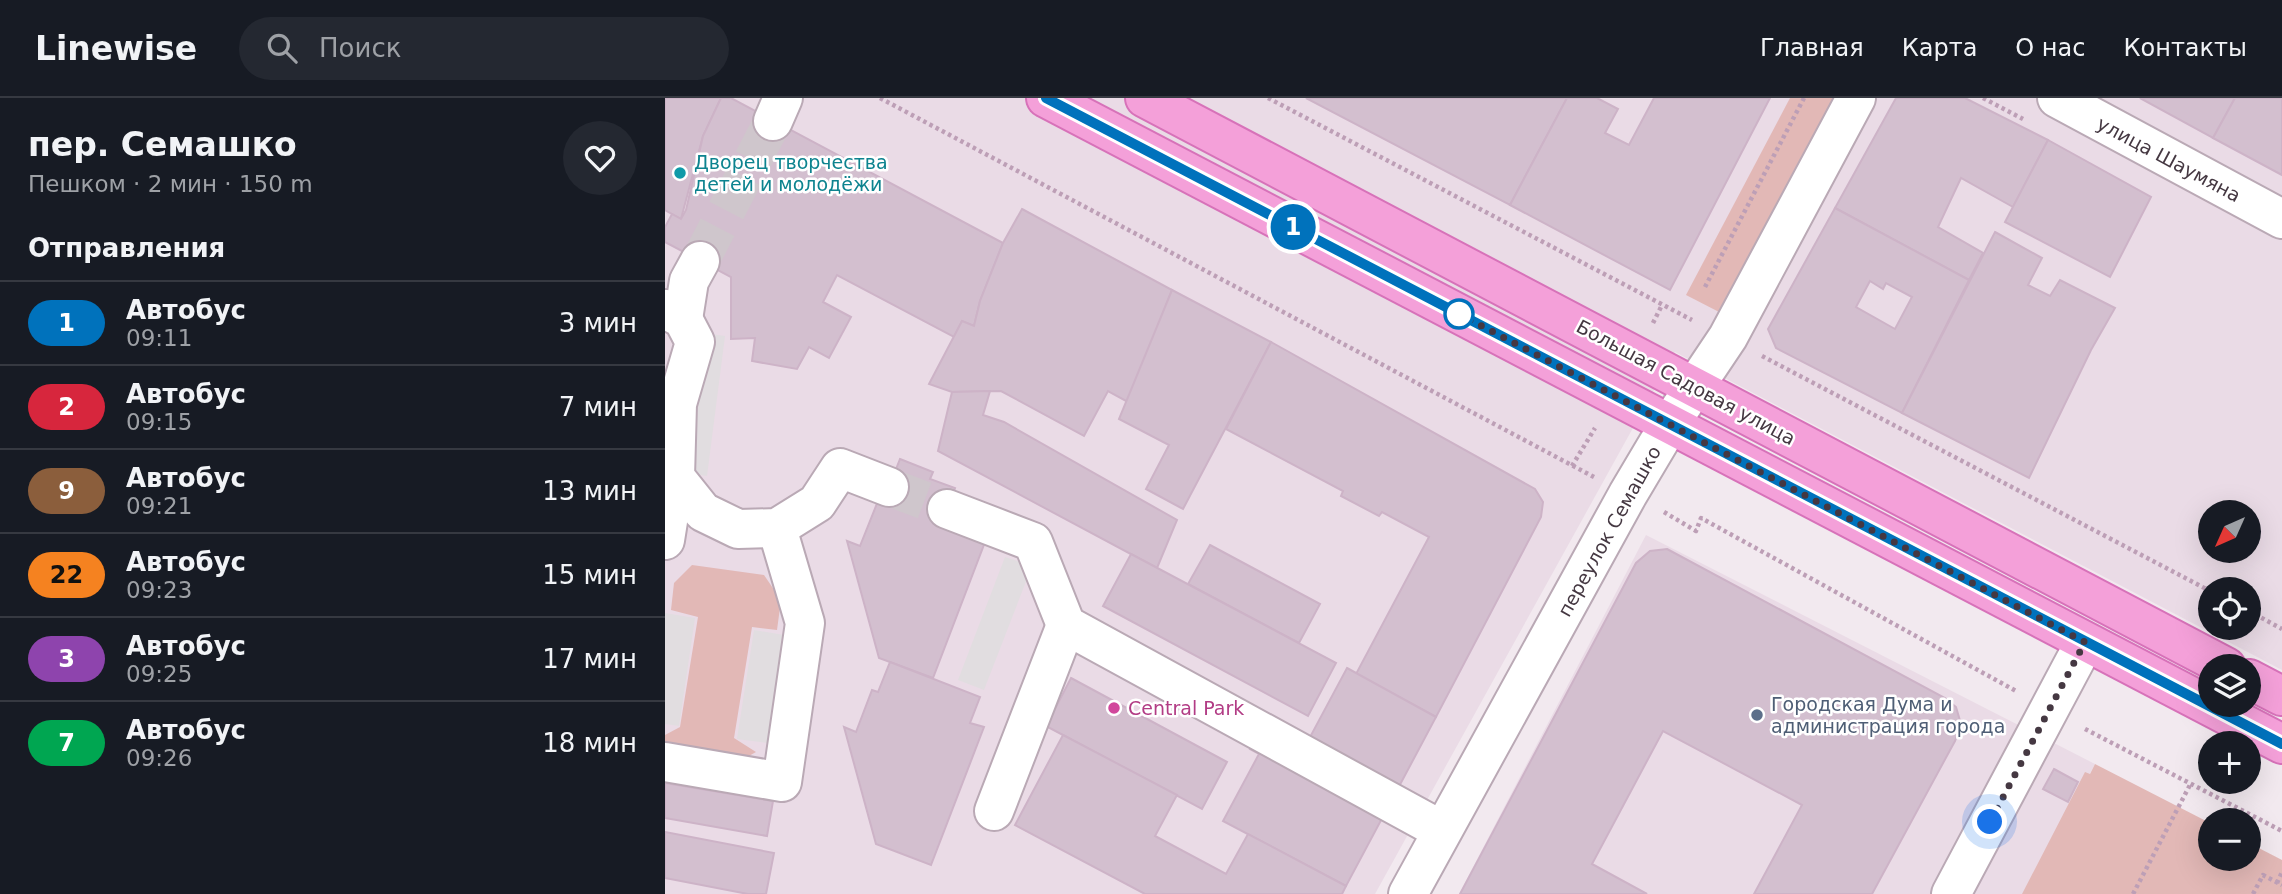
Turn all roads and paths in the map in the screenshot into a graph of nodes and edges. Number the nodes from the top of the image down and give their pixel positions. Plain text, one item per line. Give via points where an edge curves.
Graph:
1 (880, 98) edge
2 (1046, 98) edge
3 (1145, 98) edge
4 (1804, 98) edge
5 (1856, 98) edge
6 (2057, 98) edge
7 (2282, 219) edge
8 (700, 261) tunnel mouth
9 (1702, 294) dead end
10 (1695, 306) dead end
11 (674, 314) edge
12 (1689, 318) dead end
13 (1697, 387) junction
14 (1669, 425) junction
15 (675, 477) junction
16 (889, 487) tunnel mouth
17 (1628, 494) junction
18 (947, 509) tunnel mouth
19 (1666, 513) dead end
20 (777, 528) junction
21 (665, 540) edge
22 (2261, 618) edge
23 (1066, 625) junction
24 (2282, 629) edge
25 (2085, 642) junction
26 (2201, 654) edge
27 (2261, 685) edge
28 (2282, 696) edge
29 (2050, 710) junction
30 (2282, 744) edge
31 (665, 762) edge
32 (2191, 783) junction
33 (994, 811) dead end
34 (1441, 831) junction
35 (2282, 831) edge
36 (2282, 872) edge
37 (2279, 884) edge
38 (1408, 894) edge
39 (1951, 894) edge
40 (2133, 894) edge
41 (2253, 894) edge

1 - 17 path
2 - 14 main road
3 - 13 main road, Большая Садовая улица
4 - 9 path
5 - 13 street, переулок Семашко via 1728,338
6 - 7 street, улица Шаумяна
8 - 11 street
10 - 12 path
11 - 15 street via 695,342 677,404
13 - 14 street, переулок Семашко
13 - 26 main road, Большая Садовая улица
14 - 17 street, переулок Семашко
14 - 25 main road
15 - 20 street via 703,512 738,529
15 - 21 street
16 - 20 street via 840,468 817,503
17 - 34 street, переулок Семашко
18 - 23 street via 1033,542
19 - 29 path via 1696,531 1701,518
20 - 31 street via 805,623 782,782
22 - 24 path
23 - 33 street
23 - 34 street
25 - 29 street
25 - 30 main road
27 - 28 main road
29 - 32 path
29 - 39 street
32 - 35 path
32 - 40 path
34 - 38 street, переулок Семашко
36 - 37 path
37 - 41 path via 2263,875

